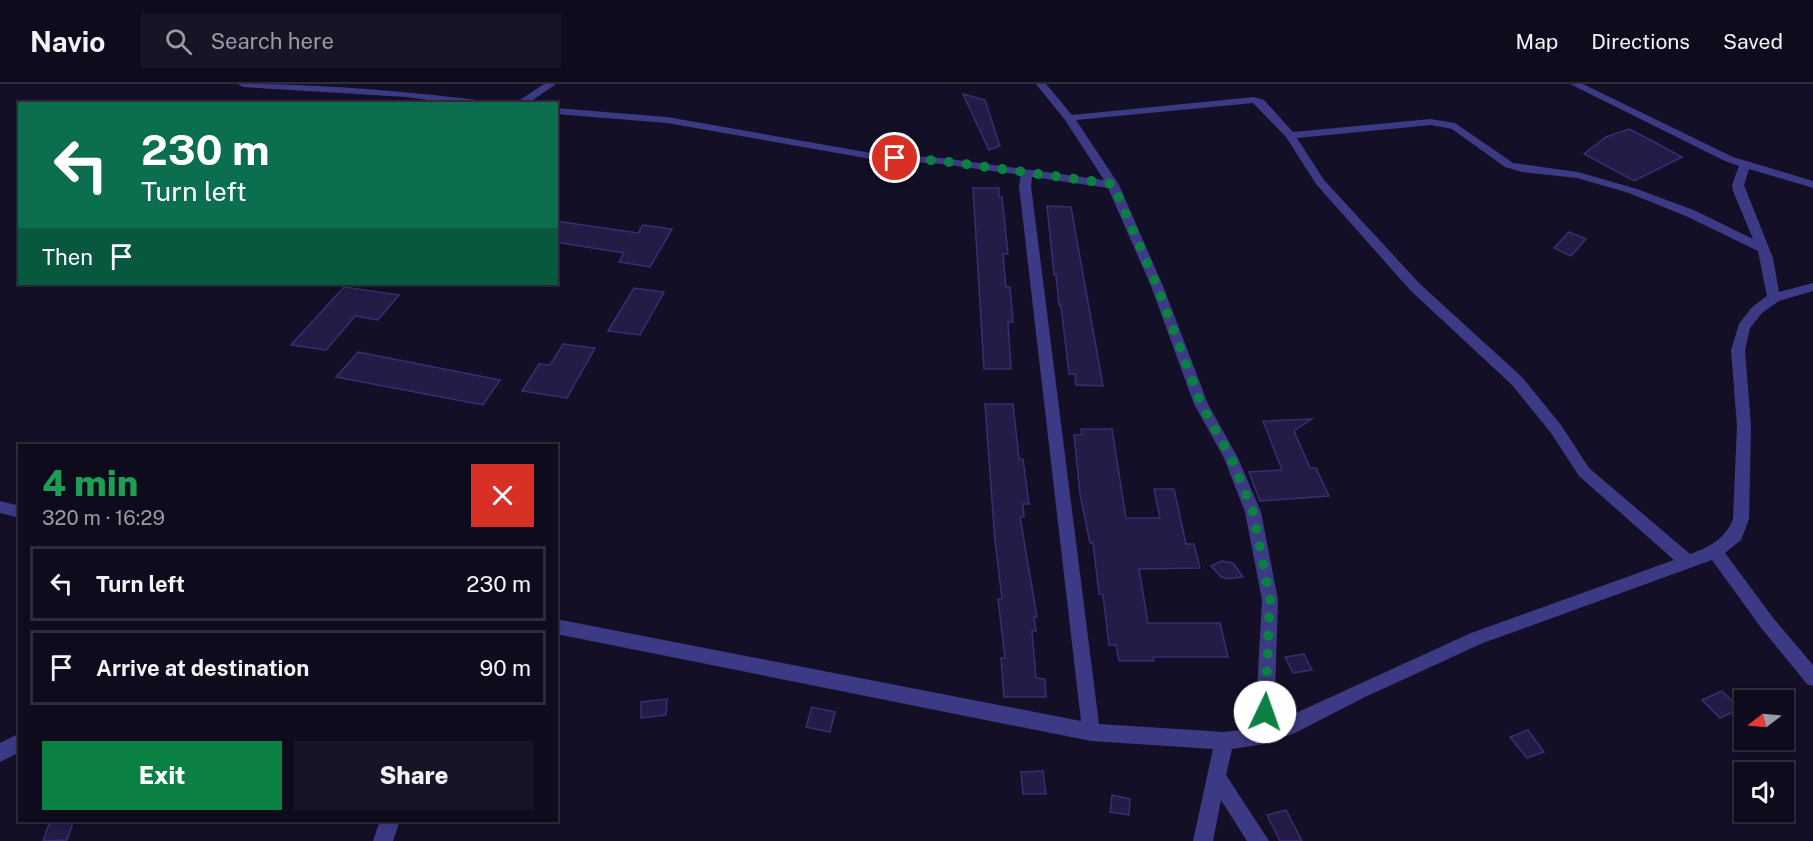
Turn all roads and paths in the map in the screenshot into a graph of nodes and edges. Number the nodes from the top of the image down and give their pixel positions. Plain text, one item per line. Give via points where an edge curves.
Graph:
1 (243, 84) edge
2 (415, 84) edge
3 (551, 84) edge
4 (1041, 84) edge
5 (1575, 84) edge
6 (406, 94) junction
7 (469, 102) edge
8 (522, 102) edge
9 (558, 111) edge
10 (1069, 118) junction
11 (1290, 135) junction
12 (1745, 165) junction
13 (1027, 172) junction
14 (1113, 184) junction
15 (1813, 185) edge
16 (1761, 248) junction
17 (1813, 288) edge
18 (1774, 298) junction
19 (0, 507) edge
20 (18, 512) edge
21 (1715, 552) junction
22 (1689, 563) junction
23 (558, 626) edge
24 (1813, 678) edge
25 (1091, 732) junction
26 (1263, 735) junction
27 (1224, 741) junction
28 (18, 743) edge
29 (0, 753) edge
30 (1217, 777) junction
31 (389, 822) edge
32 (383, 841) edge
33 (1203, 841) edge
34 (1259, 841) edge

1 - 6 street
2 - 6 street
3 - 8 street
4 - 10 street
5 - 12 street
6 - 7 street
9 - 13 street via 667,120 871,156
10 - 11 street via 1254,100
10 - 14 street
11 - 16 street via 1431,122 1455,126 1509,165 1578,175 1634,191
11 - 22 street via 1320,182 1415,286 1517,381 1584,472
12 - 15 street
12 - 16 street via 1739,191
13 - 14 street
13 - 25 street via 1025,186
14 - 26 street via 1201,404 1231,458 1253,512 1270,600
16 - 18 street via 1767,258
17 - 18 street
18 - 21 street via 1757,310 1744,327 1738,350 1744,426 1742,519 1734,535
19 - 20 street
21 - 22 street
21 - 24 street
22 - 26 street via 1477,638 1288,727
23 - 25 street
25 - 27 street
26 - 27 street
27 - 30 street
28 - 29 street
30 - 33 street
30 - 34 street
31 - 32 street

